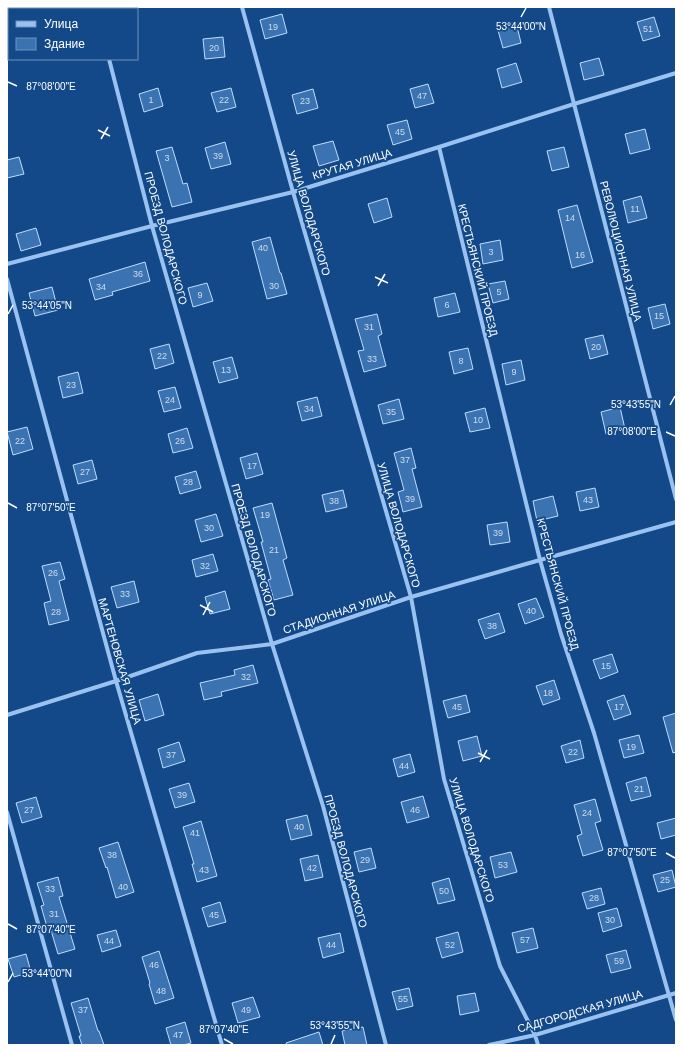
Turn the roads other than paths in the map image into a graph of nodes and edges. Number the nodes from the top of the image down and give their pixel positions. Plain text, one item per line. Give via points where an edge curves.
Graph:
1 (242, 7) edge
2 (549, 7) edge
3 (109, 60) edge
4 (676, 73) edge
5 (574, 104) junction
6 (439, 147) junction
7 (293, 192) junction
8 (152, 226) junction
9 (7, 264) edge
10 (7, 280) edge
11 (676, 499) edge
12 (676, 522) edge
13 (540, 560) junction
14 (411, 597) junction
15 (272, 644) junction
16 (116, 681) junction
17 (7, 716) edge
18 (7, 812) edge
19 (676, 993) edge
20 (669, 995) junction
21 (676, 1020) edge
22 (536, 1035) junction
23 (72, 1045) edge
24 (222, 1045) edge
25 (386, 1045) edge
26 (489, 1045) edge
27 (538, 1045) edge

1 - 7 street, УЛИЦА ВОЛОДАРСКОГО
2 - 5 street, РЕВОЛЮЦИОННАЯ УЛИЦА
3 - 8 street, ПРОЕЗД ВОЛОДАРСКОГО
4 - 5 street, КРУТАЯ УЛИЦА
5 - 6 street, КРУТАЯ УЛИЦА
5 - 11 street, РЕВОЛЮЦИОННАЯ УЛИЦА
6 - 7 street, КРУТАЯ УЛИЦА
6 - 13 street, КРЕСТЬЯНСКИЙ ПРОЕЗД
7 - 8 street, КРУТАЯ УЛИЦА
7 - 14 street, УЛИЦА ВОЛОДАРСКОГО
8 - 9 street, КРУТАЯ УЛИЦА
8 - 15 street, ПРОЕЗД ВОЛОДАРСКОГО
10 - 16 street, МАРТЕНОВСКАЯ УЛИЦА
12 - 13 street, СТАДИОННАЯ УЛИЦА
13 - 14 street, СТАДИОННАЯ УЛИЦА
13 - 20 street, КРЕСТЬЯНСКИЙ ПРОЕЗД via 561,634 594,733
14 - 15 street, СТАДИОННАЯ УЛИЦА
14 - 22 street, УЛИЦА ВОЛОДАРСКОГО via 444,779 500,966
15 - 16 street, СТАДИОННАЯ УЛИЦА via 197,653
15 - 25 street, ПРОЕЗД ВОЛОДАРСКОГО via 323,806
16 - 17 street, СТАДИОННАЯ УЛИЦА
16 - 24 street, МАРТЕНОВСКАЯ УЛИЦА
18 - 23 street
19 - 20 street, САДГОРОДСКАЯ УЛИЦА
20 - 21 street, КРЕСТЬЯНСКИЙ ПРОЕЗД
20 - 22 street, САДГОРОДСКАЯ УЛИЦА
22 - 26 street, САДГОРОДСКАЯ УЛИЦА
22 - 27 street, УЛИЦА ВОЛОДАРСКОГО

